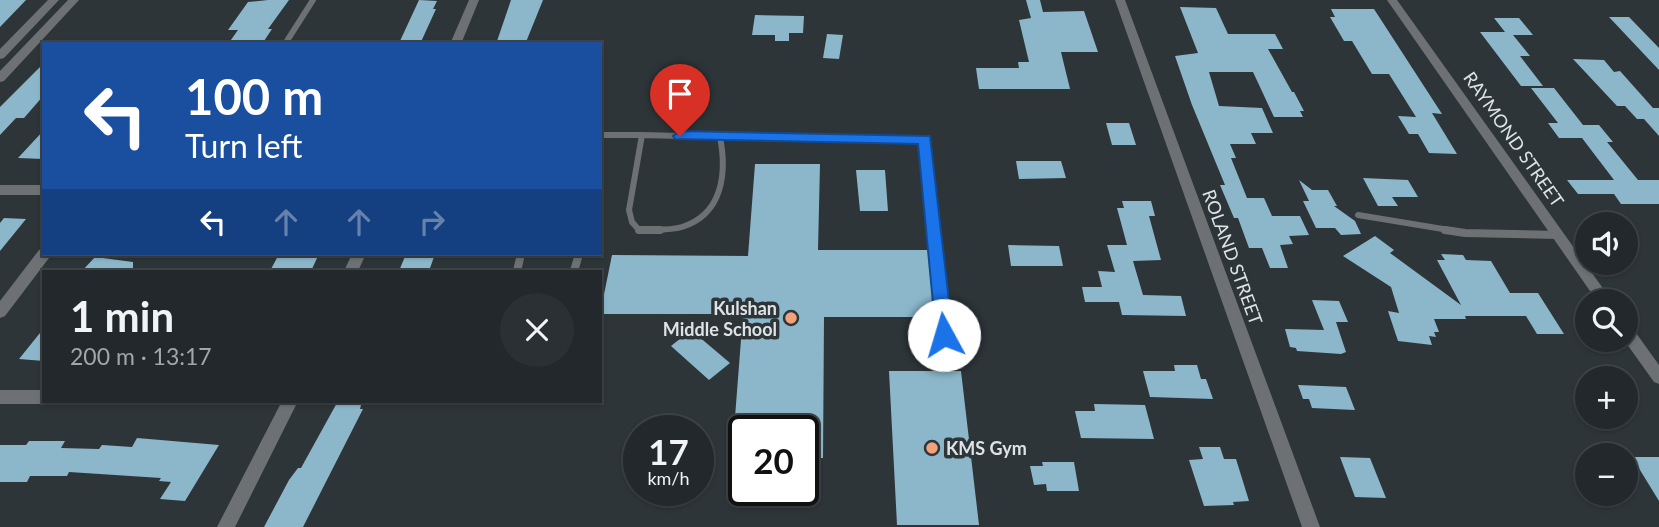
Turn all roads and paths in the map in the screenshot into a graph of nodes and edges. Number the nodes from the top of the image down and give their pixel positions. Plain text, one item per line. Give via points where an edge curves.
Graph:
1 (54, 0) edge
2 (74, 0) edge
3 (313, 0) edge
4 (474, 0) edge
5 (1120, 0) edge
6 (1392, 0) edge
7 (286, 42) edge
8 (456, 42) edge
9 (0, 56) edge
10 (0, 78) edge
11 (602, 135) edge
12 (642, 135) junction
13 (720, 137) junction
14 (0, 190) edge
15 (42, 190) edge
16 (1358, 215) dead end
17 (1558, 235) junction
18 (42, 256) edge
19 (1596, 289) edge
20 (0, 312) edge
21 (944, 335) dead end
22 (1638, 347) edge
23 (1659, 377) edge
24 (0, 397) edge
25 (42, 397) edge
26 (289, 403) edge
27 (226, 527) edge
28 (1311, 527) edge

1 - 9 street
2 - 10 street
3 - 7 lane
4 - 8 street
5 - 28 street, ROLAND STREET
6 - 17 street, RAYMOND STREET
11 - 12 lane
12 - 13 lane
12 - 13 lane via 629,210 639,230 683,227 714,208 721,196 724,168
13 - 21 lane via 925,140
14 - 15 street
16 - 17 lane via 1465,233
17 - 19 street, RAYMOND STREET
18 - 20 street
22 - 23 street
24 - 25 street
26 - 27 street

